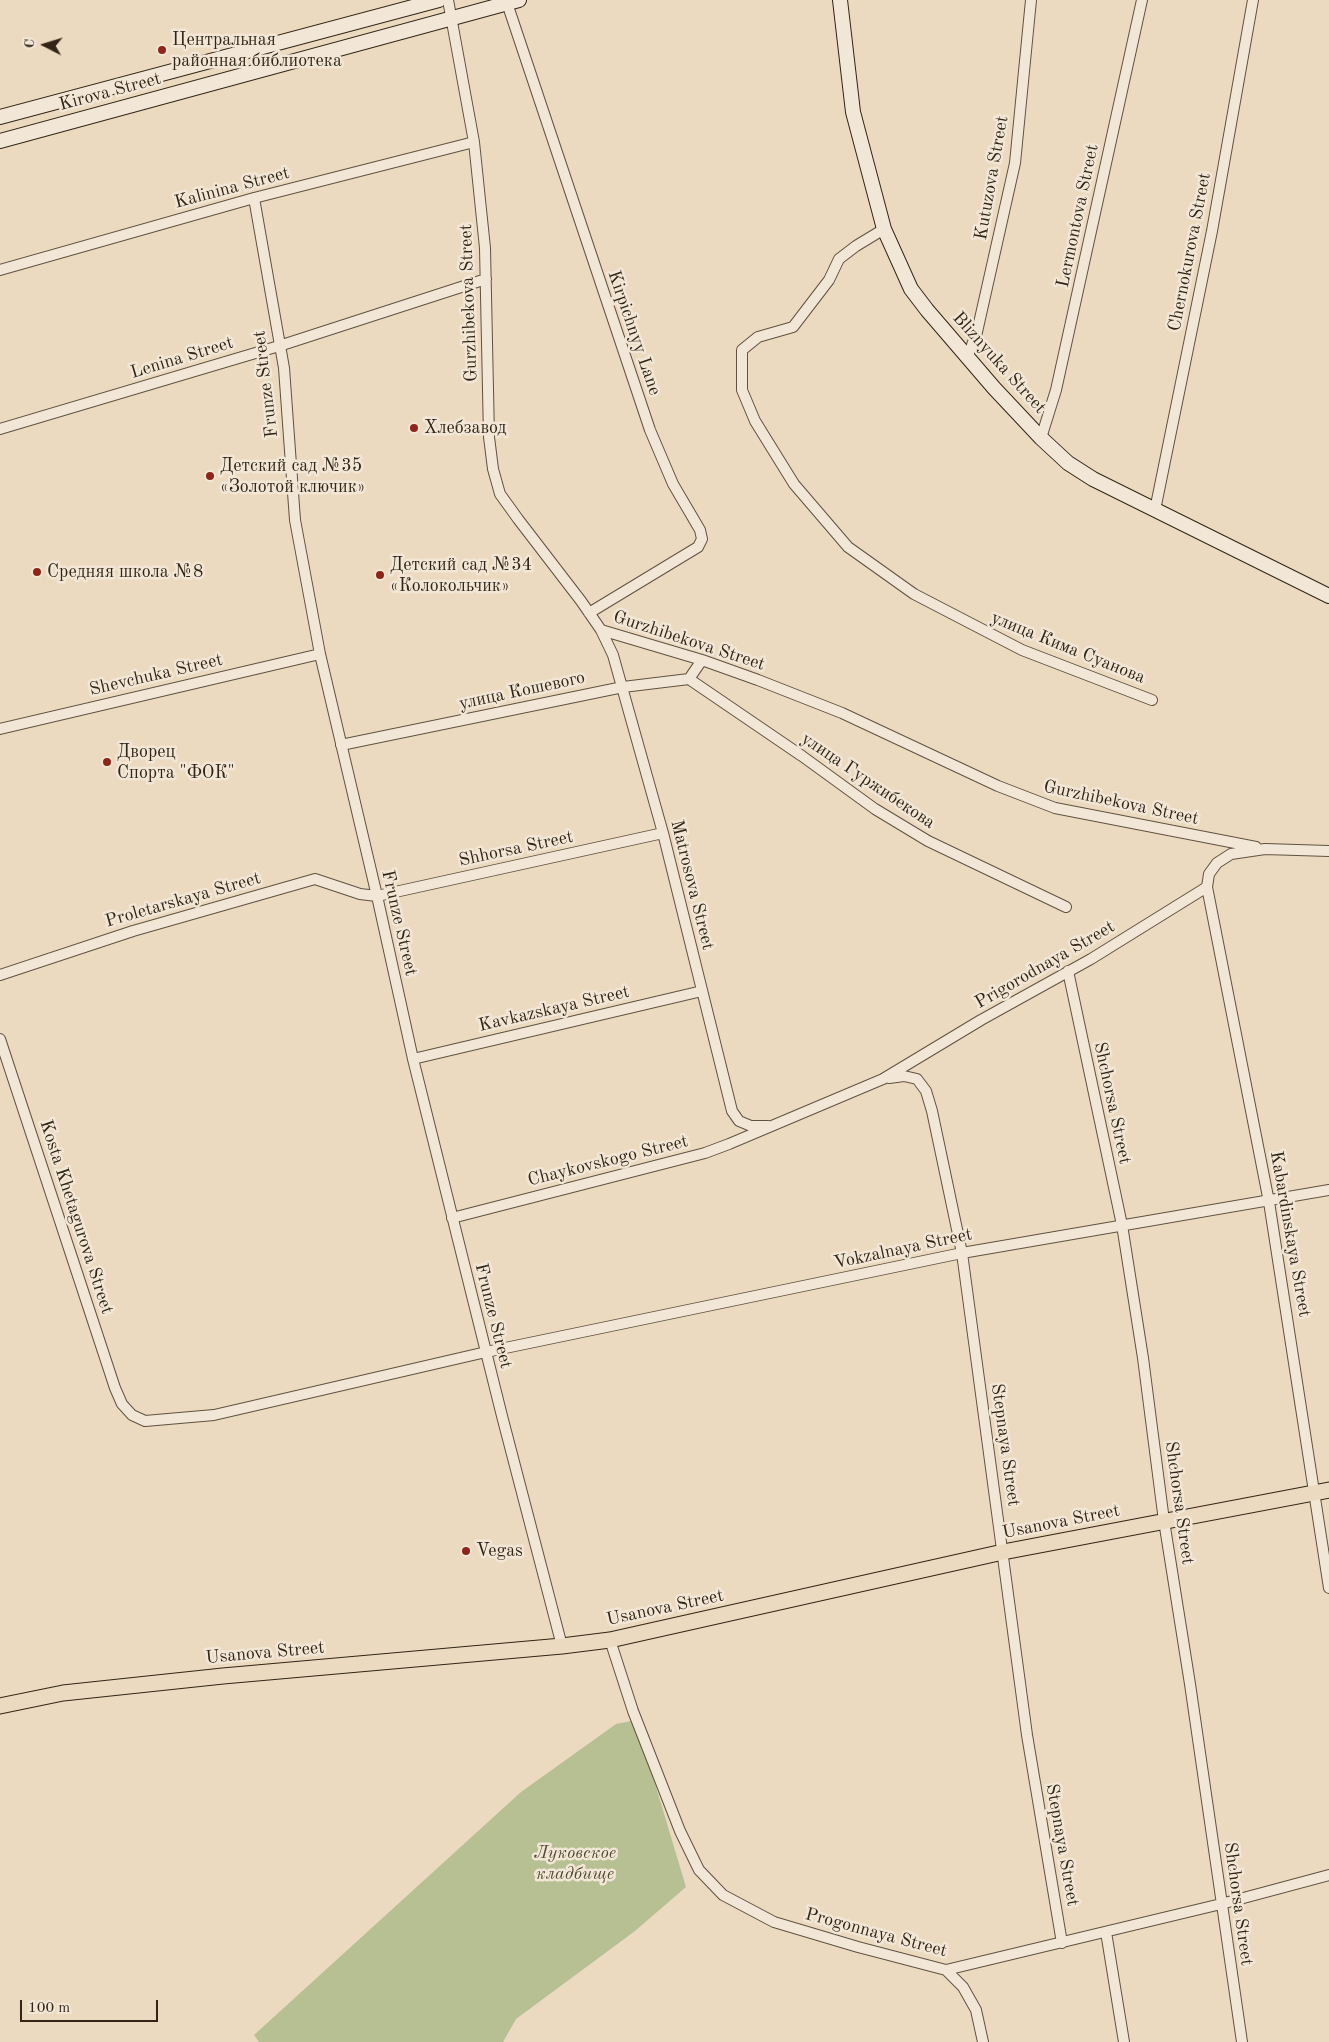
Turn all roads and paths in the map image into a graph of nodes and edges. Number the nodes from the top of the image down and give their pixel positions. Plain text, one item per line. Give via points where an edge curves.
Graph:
1 (439, 0) edge
2 (448, 0) edge
3 (840, 0) edge
4 (1032, 0) edge
5 (1142, 0) edge
6 (1253, 0) edge
7 (513, 2) edge
8 (451, 19) junction
9 (0, 117) edge
10 (0, 141) edge
11 (474, 142) junction
12 (254, 198) junction
13 (884, 229) junction
14 (0, 270) edge
15 (486, 279) junction
16 (279, 346) junction
17 (967, 358) junction
18 (0, 429) edge
19 (1041, 438) junction
20 (1155, 510) junction
21 (1329, 596) edge
22 (589, 612) junction
23 (601, 630) junction
24 (320, 654) junction
25 (702, 660) junction
26 (689, 679) junction
27 (623, 687) junction
28 (1152, 700) dead end
29 (0, 729) edge
30 (341, 745) junction
31 (663, 833) junction
32 (1265, 849) junction
33 (1329, 851) edge
34 (1207, 887) junction
35 (377, 896) junction
36 (1066, 907) dead end
37 (1068, 971) junction
38 (0, 975) edge
39 (702, 991) junction
40 (0, 1039) edge
41 (413, 1059) junction
42 (883, 1079) junction
43 (768, 1126) junction
44 (1329, 1190) edge
45 (1269, 1202) junction
46 (452, 1218) junction
47 (1122, 1225) junction
48 (962, 1253) junction
49 (486, 1352) junction
50 (122, 1404) joint
51 (1322, 1492) edge
52 (1164, 1522) junction
53 (1003, 1552) junction
54 (1329, 1588) edge
55 (610, 1640) junction
56 (562, 1646) junction
57 (0, 1706) edge
58 (1329, 1875) edge
59 (1221, 1904) junction
60 (1106, 1932) junction
61 (1062, 1943) junction
62 (946, 1970) junction
63 (983, 2042) edge
64 (1124, 2042) edge
65 (1242, 2042) edge

1 - 9 street, Kirova Street
2 - 8 street, Gurzhibekova Street
3 - 13 street, Bliznyuka Street via 853,112
4 - 17 street, Kutuzova Street via 1014,163 977,332
5 - 19 street, Lermontova Street via 1056,390
6 - 20 street, Chernokurova Street via 1212,230
7 - 8 street, Kirova Street
7 - 22 street, Kirpichnyy Lane via 650,430 702,539 698,547
8 - 10 street, Kirova Street
8 - 11 street, Gurzhibekova Street
11 - 12 street, Kalinina Street
11 - 15 street, Gurzhibekova Street
12 - 14 street, Kalinina Street
12 - 16 street, Frunze Street
13 - 17 street, Bliznyuka Street via 911,289
13 - 28 street, улица Кима Суанова via 839,259 828,280 793,327 758,337 742,350 742,390 755,421 794,484 843,541 914,594 1022,650
15 - 16 street, Lenina Street
15 - 22 street, Gurzhibekova Street via 489,437 500,494
16 - 18 street, Lenina Street
16 - 24 street, Frunze Street via 284,368 295,520
17 - 19 street, Bliznyuka Street
19 - 20 street, Bliznyuka Street via 1068,463 1093,479
20 - 21 street, Bliznyuka Street
22 - 23 street, Gurzhibekova Street
23 - 25 street, Gurzhibekova Street
23 - 27 street, Matrosova Street
24 - 29 street, Shevchuka Street
24 - 30 street, Frunze Street
25 - 26 street
25 - 32 street, Gurzhibekova Street via 842,713 998,786 1055,808
26 - 27 street, улица Кошевого
26 - 36 street, улица Гуржибекова via 912,832
27 - 30 street, улица Кошевого
27 - 31 street, Matrosova Street
30 - 35 street, Frunze Street
31 - 35 street, Shhorsa Street
31 - 39 street, Matrosova Street
32 - 33 street
32 - 34 street via 1231,854 1217,863 1209,874
34 - 37 street, Prigorodnaya Street
34 - 45 street, Kabardinskaya Street
35 - 38 street, Proletarskaya Street via 315,880 133,930
35 - 41 street, Frunze Street
37 - 42 street, Prigorodnaya Street
37 - 47 street, Shchorsa Street
39 - 41 street, Kavkazskaya Street
39 - 43 street, Matrosova Street via 732,1111 739,1121 751,1126
40 - 50 street, Kosta Khetagurova Street
41 - 46 street, Frunze Street
42 - 43 street, Prigorodnaya Street
42 - 48 street, Stepnaya Street via 904,1076 917,1079 926,1091
43 - 46 street, Chaykovskogo Street via 705,1153
44 - 45 street, Vokzalnaya Street
45 - 47 street, Vokzalnaya Street
45 - 51 street, Kabardinskaya Street
46 - 49 street, Frunze Street
47 - 48 street, Vokzalnaya Street
47 - 52 street, Shchorsa Street
48 - 49 street, Vokzalnaya Street
48 - 53 street, Stepnaya Street
49 - 50 street, Vokzalnaya Street via 214,1415 145,1421 132,1415
49 - 56 street, Frunze Street
51 - 52 main road, Usanova Street
51 - 54 street, Kabardinskaya Street
52 - 53 main road, Usanova Street
52 - 59 street, Shchorsa Street
53 - 55 main road, Usanova Street
53 - 61 street, Stepnaya Street via 1027,1735
55 - 56 main road, Usanova Street
55 - 62 street, Progonnaya Street via 633,1711 680,1831 699,1870 723,1895 774,1922
56 - 57 main road, Usanova Street via 101,1689
58 - 59 street, Progonnaya Street
59 - 60 street, Progonnaya Street
59 - 65 street, Shchorsa Street
60 - 61 street, Progonnaya Street
60 - 64 street
61 - 62 street, Progonnaya Street
62 - 63 street via 963,1987 976,2010

